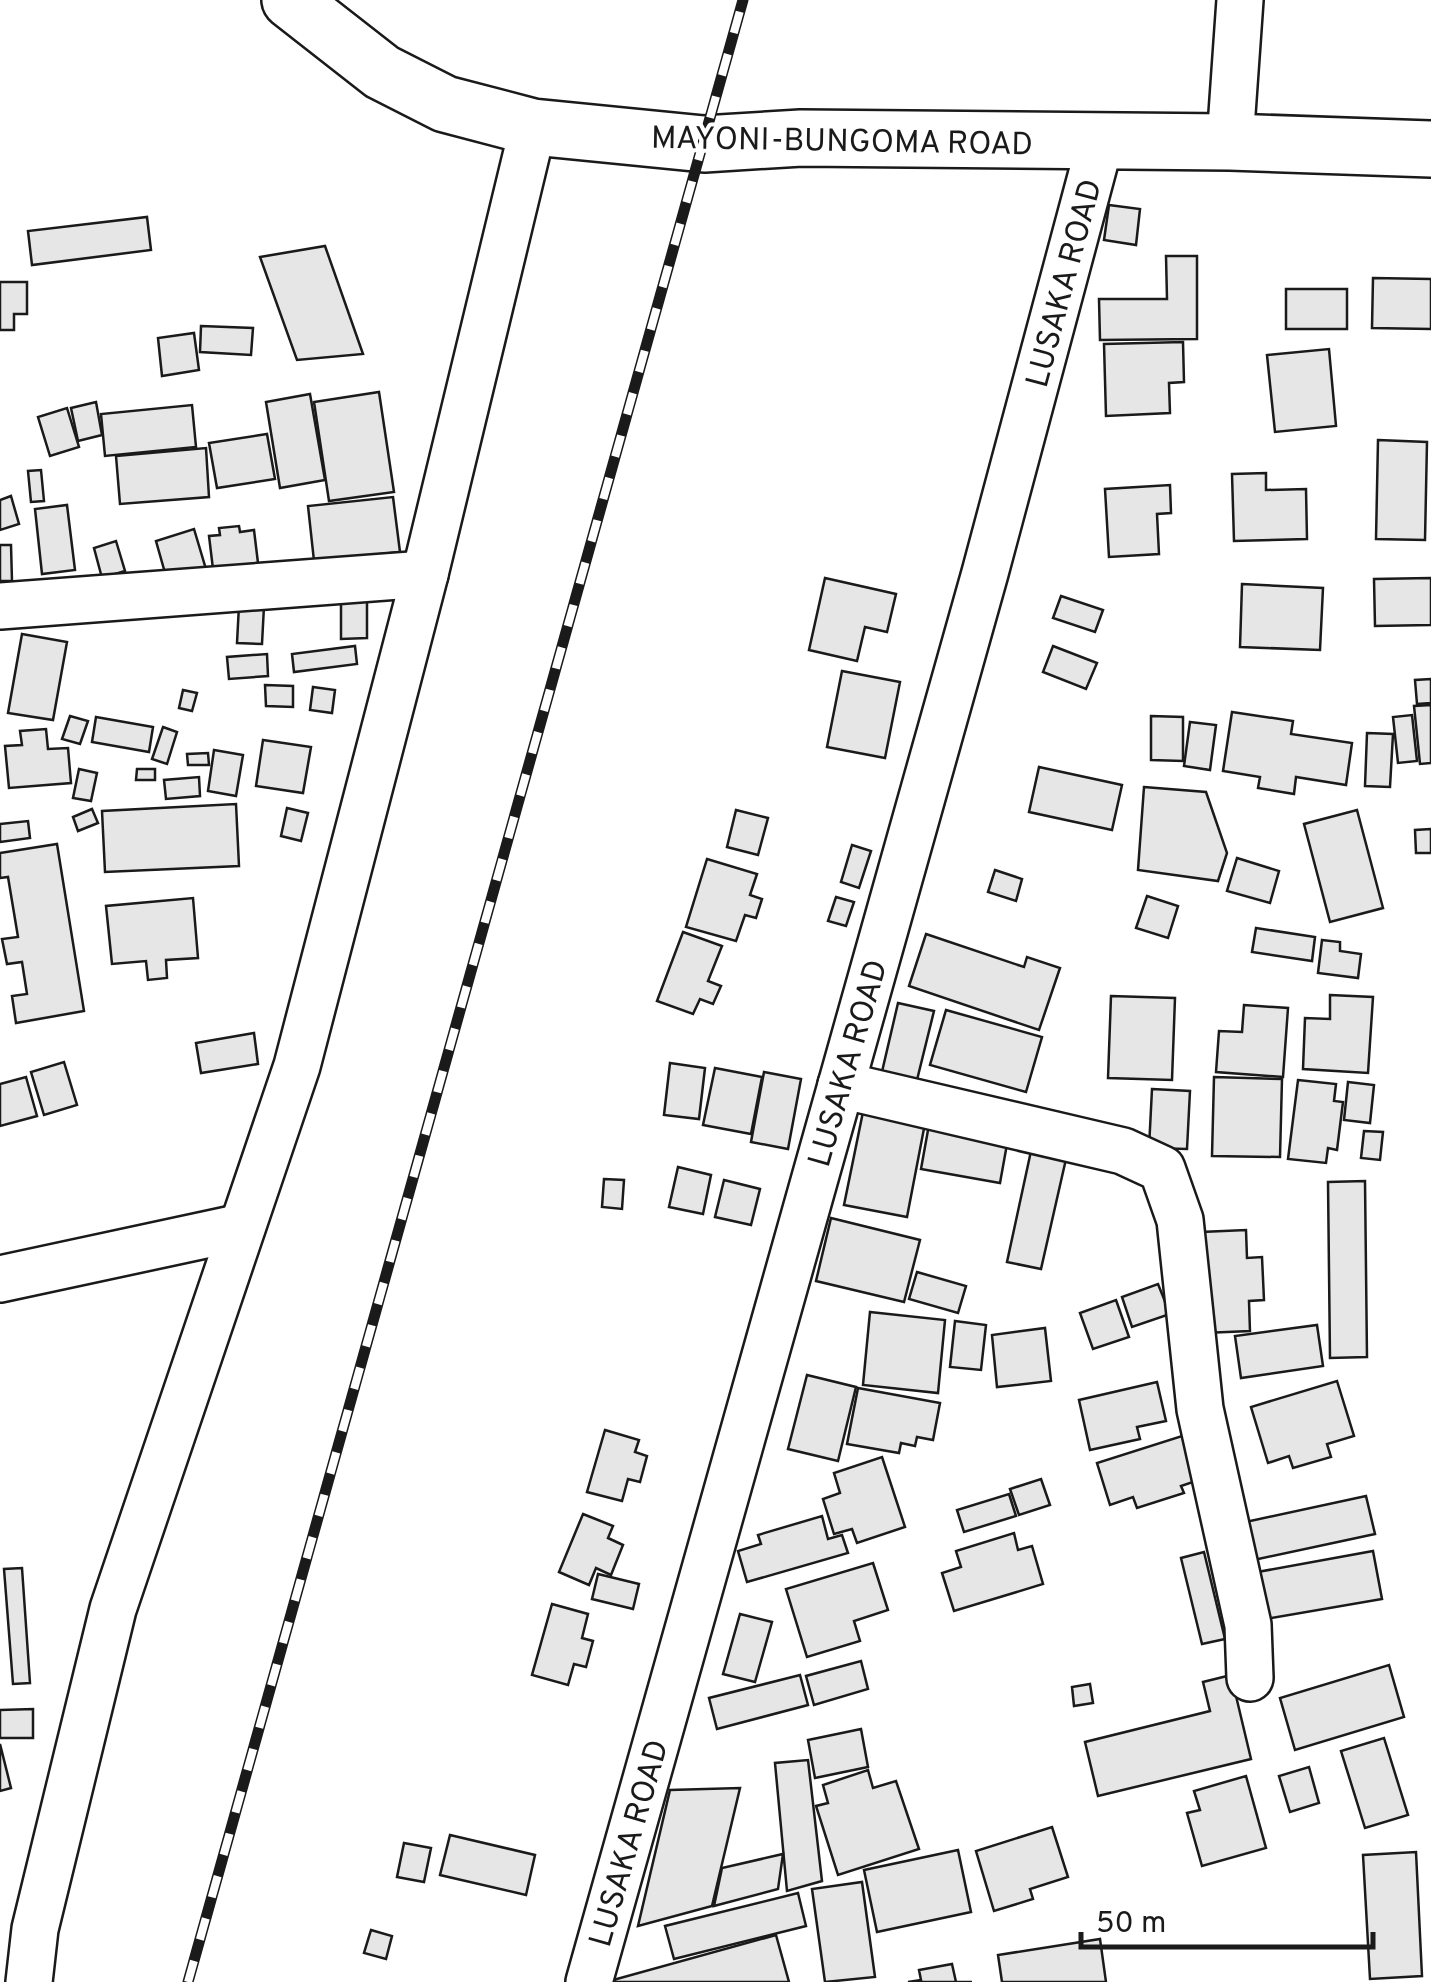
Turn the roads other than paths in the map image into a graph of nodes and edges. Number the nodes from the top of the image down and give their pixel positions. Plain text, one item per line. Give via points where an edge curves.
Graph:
1 (290, 0) edge
2 (1240, 0) edge
3 (532, 127) junction
4 (1230, 142) junction
5 (1100, 143) junction
6 (1431, 149) edge
7 (425, 574) junction
8 (0, 606) edge
9 (841, 1085) junction
10 (242, 1228) junction
11 (0, 1279) edge
12 (1250, 1678) dead end
13 (17, 1928) edge
14 (29, 1982) edge
15 (589, 1982) edge

1 - 3 main road, MAYONI-BUNGOMA ROAD via 382,72 445,104
2 - 4 street
3 - 5 main road, MAYONI-BUNGOMA ROAD via 704,144 801,138
3 - 7 street
4 - 5 main road, MAYONI-BUNGOMA ROAD
4 - 6 main road, MAYONI-BUNGOMA ROAD
5 - 9 street, LUSAKA ROAD
7 - 8 street
7 - 10 street via 297,1066
9 - 12 street via 1123,1151 1162,1169 1180,1220 1200,1409 1248,1626
9 - 15 street, LUSAKA ROAD
10 - 11 street
10 - 13 street via 113,1609
13 - 14 street

